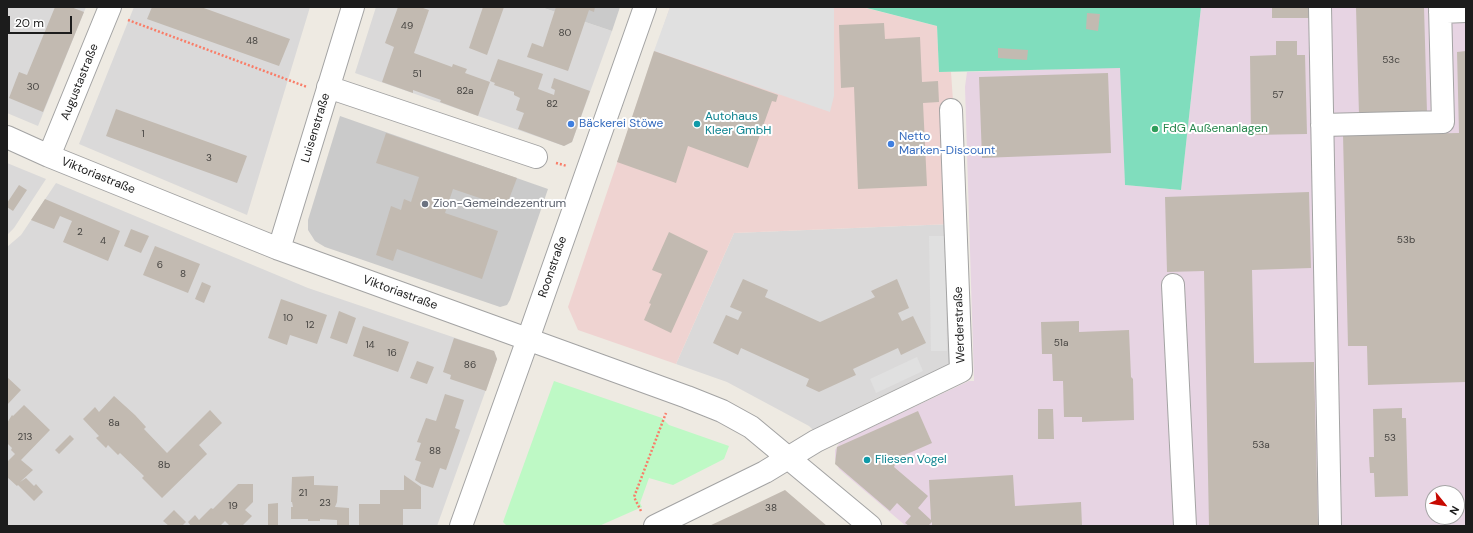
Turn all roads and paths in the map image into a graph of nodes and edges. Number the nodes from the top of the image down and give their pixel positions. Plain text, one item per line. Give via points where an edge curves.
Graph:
1 (352, 7) edge
2 (645, 7) edge
3 (1320, 7) edge
4 (1440, 9) edge
5 (109, 10) edge
6 (1466, 11) edge
7 (327, 91) junction
8 (951, 110) dead end
9 (1322, 125) junction
10 (7, 137) edge
11 (49, 156) junction
12 (536, 157) joint
13 (586, 172) junction
14 (280, 249) junction
15 (1172, 285) dead end
16 (528, 339) junction
17 (674, 392) junction
18 (788, 457) junction
19 (648, 519) edge
20 (461, 526) edge
21 (870, 526) edge
22 (1185, 526) edge
23 (1330, 526) edge

1 - 7 street, Luisenstraße
2 - 13 street, Roonstraße
3 - 9 street
4 - 6 street
4 - 9 street via 1443,122
5 - 7 path
5 - 11 street, Augustastraße
7 - 12 street
7 - 14 street, Luisenstraße
8 - 18 street, Werderstraße via 961,371
9 - 23 street
10 - 11 street, Viktoriastraße
11 - 14 street, Viktoriastraße
12 - 13 path
13 - 16 street, Roonstraße
14 - 16 street, Viktoriastraße
15 - 22 street
16 - 17 street, Viktoriastraße
16 - 20 street, Roonstraße
17 - 18 street, Viktoriastraße via 722,411 751,427
17 - 19 path via 634,497
18 - 19 street, Werderstraße via 765,472
18 - 21 street

